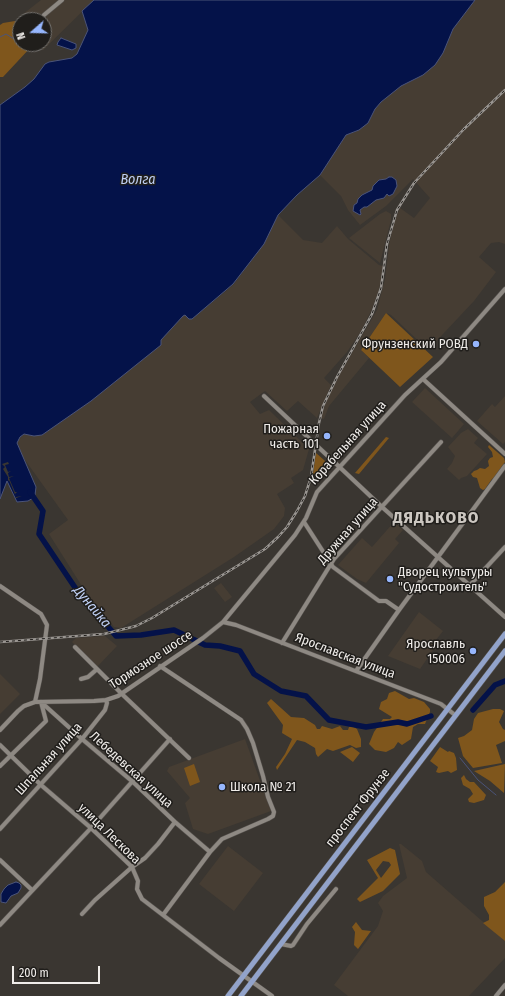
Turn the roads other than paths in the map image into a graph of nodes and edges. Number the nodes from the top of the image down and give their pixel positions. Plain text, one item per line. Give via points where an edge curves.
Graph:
1 (62, 0) edge
2 (48, 12) edge
3 (505, 289) edge
4 (422, 379) junction
5 (264, 396) dead end
6 (441, 442) dead end
7 (505, 454) edge
8 (505, 466) edge
9 (340, 467) junction
10 (382, 507) junction
11 (304, 522) junction
12 (505, 547) edge
13 (439, 557) junction
14 (330, 564) junction
15 (470, 585) junction
16 (0, 586) edge
17 (399, 610) junction
18 (505, 617) edge
19 (223, 622) junction
20 (505, 634) edge
21 (282, 643) junction
22 (75, 648) dead end
23 (505, 651) edge
24 (160, 666) junction
25 (96, 670) junction
26 (356, 671) junction
27 (81, 679) dead end
28 (121, 693) junction
29 (106, 700) junction
30 (41, 701) junction
31 (35, 702) junction
32 (448, 709) junction
33 (456, 716) junction
34 (0, 730) edge
35 (82, 739) junction
36 (170, 739) junction
37 (0, 745) edge
38 (11, 755) junction
39 (189, 758) dead end
40 (0, 766) edge
41 (133, 782) junction
42 (41, 785) junction
43 (175, 822) junction
44 (91, 828) junction
45 (0, 829) edge
46 (210, 852) junction
47 (0, 860) edge
48 (132, 867) junction
49 (336, 889) dead end
50 (32, 890) junction
51 (82, 914) dead end
52 (163, 915) junction
53 (0, 925) edge
54 (281, 944) junction
55 (244, 976) junction
56 (252, 981) junction
57 (505, 985) edge
58 (228, 996) edge
59 (242, 996) edge
60 (272, 996) edge
61 (496, 996) edge

1 - 2 street
3 - 4 street, Корабельная улица via 441,362
4 - 7 street
4 - 9 street, Корабельная улица
5 - 9 street
6 - 10 street, Дружная улица
8 - 13 street
9 - 10 street
9 - 11 street, Корабельная улица via 314,495
10 - 13 street
10 - 14 street, Дружная улица
11 - 14 street
11 - 19 street, Корабельная улица
12 - 15 street
13 - 15 street
13 - 17 street
14 - 17 street via 379,601 386,601
14 - 21 street, Дружная улица
15 - 18 street
16 - 31 street via 41,614 47,624
17 - 26 street
19 - 21 street, Ярославская улица
19 - 24 street, Тормозное шоссе via 204,638
20 - 32 main road, проспект Фрунзе
21 - 26 street, Ярославская улица
22 - 25 street
23 - 33 main road, проспект Фрунзе
24 - 28 street, Тормозное шоссе
24 - 46 street via 241,720 253,742 274,812 273,816 222,839
25 - 27 street
25 - 28 street
26 - 32 street, Ярославская улица
28 - 29 street, Тормозное шоссе
28 - 36 street
29 - 30 street, Тормозное шоссе
29 - 35 street, Шпальная улица via 105,710
30 - 31 street, Тормозное шоссе
30 - 35 street, Лебедевская улица
30 - 38 street via 46,720
31 - 34 street, Тормозное шоссе via 24,706
32 - 33 street, Ярославская улица
32 - 55 main road, проспект Фрунзе
33 - 54 main road, проспект Фрунзе
35 - 41 street, Лебедевская улица
35 - 42 street, Шпальная улица
36 - 39 street
36 - 41 street
37 - 38 street, улица Лескова
38 - 40 street
38 - 42 street, улица Лескова
41 - 43 street, Лебедевская улица
41 - 44 street
42 - 44 street, улица Лескова
42 - 45 street, Шпальная улица
43 - 46 street, Лебедевская улица
43 - 48 street via 145,858
44 - 48 street, улица Лескова
44 - 50 street
46 - 52 street
47 - 50 street
48 - 51 street
48 - 52 street, улица Лескова via 142,899
49 - 54 street via 293,945
50 - 53 street
52 - 55 street, улица Лескова
54 - 56 main road, проспект Фрунзе
55 - 56 street, улица Лескова
55 - 58 main road, проспект Фрунзе
56 - 59 main road, проспект Фрунзе
56 - 60 street, улица Лескова
57 - 61 street

